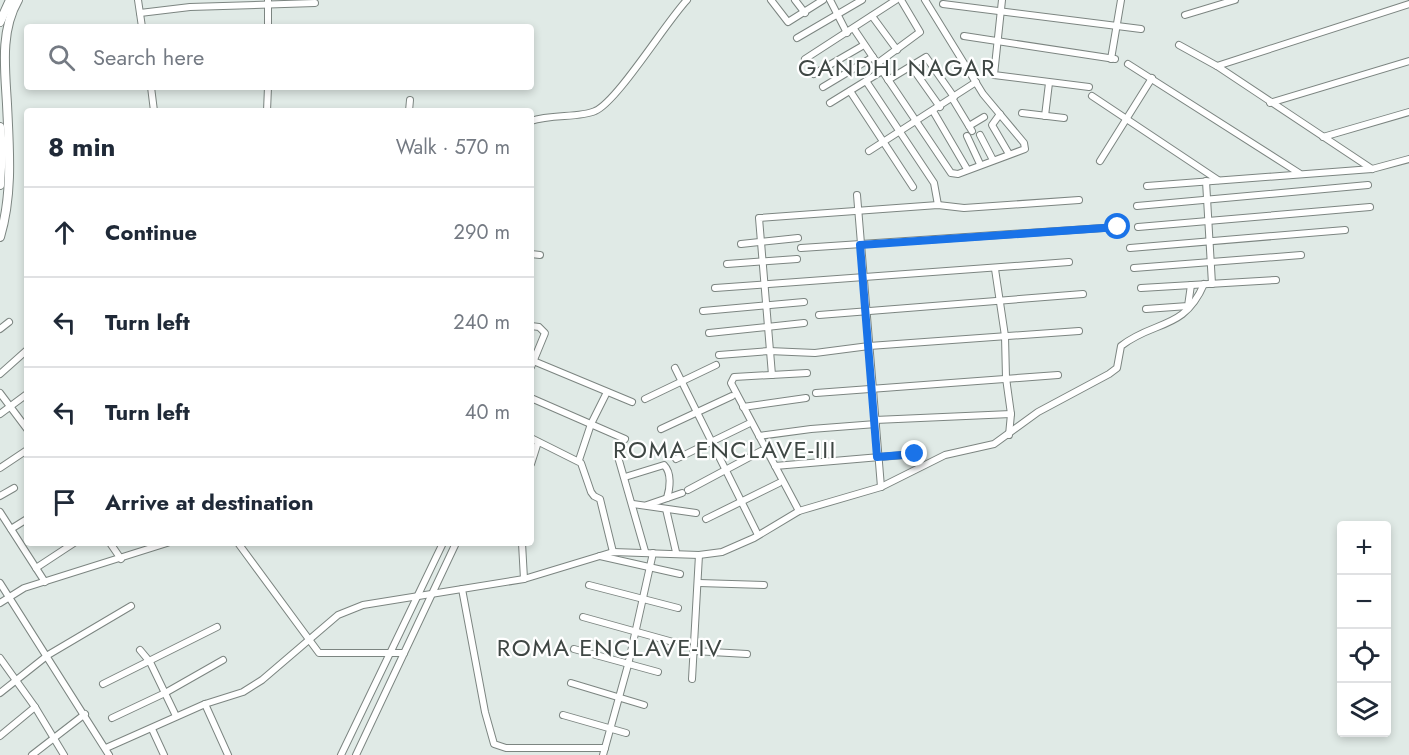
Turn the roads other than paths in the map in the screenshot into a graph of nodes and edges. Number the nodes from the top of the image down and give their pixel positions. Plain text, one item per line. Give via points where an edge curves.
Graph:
1 (10, 0) edge
2 (18, 0) edge
3 (138, 0) edge
4 (687, 0) edge
5 (771, 0) edge
6 (795, 0) edge
7 (824, 0) edge
8 (830, 0) edge
9 (862, 0) edge
10 (896, 0) edge
11 (901, 0) edge
12 (925, 0) edge
13 (1002, 0) edge
14 (1120, 0) edge
15 (1235, 0) edge
16 (268, 2) edge
17 (315, 3) dead end
18 (943, 4) dead end
19 (1409, 4) edge
20 (1000, 12) junction
21 (140, 13) junction
22 (804, 13) junction
23 (838, 15) junction
24 (1185, 15) dead end
25 (872, 16) junction
26 (0, 22) edge
27 (142, 24) edge
28 (268, 24) edge
29 (1116, 26) junction
30 (1141, 29) dead end
31 (851, 31) junction
32 (964, 36) dead end
33 (797, 38) dead end
34 (996, 41) junction
35 (864, 45) junction
36 (1179, 45) dead end
37 (897, 50) junction
38 (873, 57) junction
39 (805, 59) dead end
40 (1409, 61) edge
41 (878, 63) junction
42 (1128, 63) dead end
43 (910, 66) junction
44 (1217, 66) junction
45 (882, 70) junction
46 (814, 74) dead end
47 (1152, 78) junction
48 (888, 80) junction
49 (866, 81) junction
50 (976, 82) junction
51 (1049, 83) junction
52 (823, 87) dead end
53 (1089, 87) dead end
54 (151, 90) edge
55 (268, 90) edge
56 (850, 91) junction
57 (1092, 96) dead end
58 (953, 97) junction
59 (410, 100) dead end
60 (830, 103) dead end
61 (1270, 103) junction
62 (940, 106) junction
63 (154, 108) edge
64 (267, 108) edge
65 (409, 108) edge
66 (933, 111) junction
67 (1409, 112) edge
68 (1022, 113) dead end
69 (1000, 114) junction
70 (1045, 116) junction
71 (984, 117) dead end
72 (1064, 118) dead end
73 (1126, 119) junction
74 (534, 120) edge
75 (915, 122) junction
76 (0, 127) edge
77 (969, 131) junction
78 (900, 132) junction
79 (980, 135) dead end
80 (1323, 136) junction
81 (883, 141) junction
82 (869, 151) dead end
83 (1009, 154) junction
84 (993, 159) junction
85 (1409, 159) edge
86 (1100, 161) dead end
87 (980, 164) junction
88 (968, 169) junction
89 (1372, 169) junction
90 (1299, 173) junction
91 (1218, 180) junction
92 (1206, 181) junction
93 (0, 185) edge
94 (1368, 185) dead end
95 (1147, 186) dead end
96 (913, 187) dead end
97 (857, 195) dead end
98 (1207, 199) junction
99 (1079, 200) dead end
100 (938, 205) junction
101 (1137, 206) dead end
102 (1370, 207) dead end
103 (858, 212) junction
104 (1208, 220) junction
105 (1138, 226) dead end
106 (1118, 227) dead end
107 (1345, 230) dead end
108 (0, 237) edge
109 (798, 238) dead end
110 (1210, 241) junction
111 (761, 242) junction
112 (741, 244) dead end
113 (860, 245) junction
114 (801, 248) dead end
115 (1130, 248) dead end
116 (534, 254) edge
117 (540, 255) dead end
118 (1301, 255) dead end
119 (797, 259) dead end
120 (762, 262) junction
121 (1069, 262) dead end
122 (1211, 262) junction
123 (727, 264) dead end
124 (1134, 268) dead end
125 (995, 269) junction
126 (862, 277) junction
127 (1276, 280) dead end
128 (764, 284) junction
129 (1204, 284) junction
130 (1212, 284) junction
131 (1191, 285) junction
132 (715, 288) dead end
133 (1142, 288) dead end
134 (1083, 294) dead end
135 (1000, 301) junction
136 (804, 302) dead end
137 (766, 305) junction
138 (1146, 309) dead end
139 (702, 311) dead end
140 (865, 312) junction
141 (819, 315) dead end
142 (9, 322) dead end
143 (804, 323) dead end
144 (534, 326) edge
145 (768, 327) junction
146 (0, 329) edge
147 (1079, 331) dead end
148 (709, 333) dead end
149 (1005, 336) junction
150 (869, 346) junction
151 (769, 351) junction
152 (24, 353) edge
153 (719, 355) dead end
154 (534, 358) edge
155 (534, 364) edge
156 (716, 365) dead end
157 (675, 368) dead end
158 (807, 373) dead end
159 (0, 374) edge
160 (772, 375) junction
161 (1058, 375) dead end
162 (1006, 378) junction
163 (682, 383) junction
164 (873, 389) junction
165 (607, 392) junction
166 (0, 393) edge
167 (816, 393) dead end
168 (24, 396) edge
169 (732, 396) dead end
170 (806, 398) dead end
171 (534, 399) edge
172 (645, 399) dead end
173 (632, 402) dead end
174 (10, 407) junction
175 (743, 407) junction
176 (697, 412) junction
177 (0, 414) edge
178 (1011, 414) junction
179 (24, 420) edge
180 (875, 422) junction
181 (591, 424) junction
182 (748, 424) dead end
183 (661, 429) dead end
184 (1010, 435) junction
185 (759, 436) junction
186 (625, 439) dead end
187 (534, 440) edge
188 (538, 442) junction
189 (712, 442) junction
190 (761, 451) dead end
191 (24, 452) edge
192 (915, 454) dead end
193 (534, 455) edge
194 (618, 457) dead end
195 (877, 457) junction
196 (676, 459) dead end
197 (579, 460) junction
198 (775, 466) junction
199 (0, 468) edge
200 (726, 471) junction
201 (625, 477) junction
202 (779, 483) dead end
203 (881, 486) junction
204 (14, 488) dead end
205 (0, 496) edge
206 (667, 498) junction
207 (741, 503) junction
208 (633, 504) junction
209 (646, 505) junction
210 (666, 509) junction
211 (799, 511) junction
212 (0, 512) edge
213 (696, 513) dead end
214 (706, 519) dead end
215 (24, 521) edge
216 (11, 529) junction
217 (758, 535) junction
218 (69, 546) edge
219 (112, 546) edge
220 (158, 546) edge
221 (240, 546) edge
222 (442, 546) edge
223 (455, 546) edge
224 (521, 546) edge
225 (645, 551) junction
226 (613, 552) junction
227 (676, 552) junction
228 (653, 554) junction
229 (699, 555) junction
230 (600, 556) junction
231 (121, 559) junction
232 (36, 568) junction
233 (650, 568) junction
234 (680, 574) dead end
235 (524, 579) junction
236 (45, 582) junction
237 (0, 583) edge
238 (699, 584) junction
239 (589, 585) dead end
240 (764, 585) dead end
241 (462, 589) junction
242 (431, 594) junction
243 (9, 596) junction
244 (417, 596) junction
245 (643, 600) junction
246 (0, 603) edge
247 (131, 606) dead end
248 (678, 608) dead end
249 (583, 617) dead end
250 (218, 627) dead end
251 (635, 632) junction
252 (309, 640) junction
253 (673, 642) dead end
254 (574, 649) dead end
255 (140, 650) dead end
256 (694, 651) junction
257 (390, 652) junction
258 (404, 652) junction
259 (747, 654) dead end
260 (48, 656) junction
261 (0, 658) edge
262 (223, 660) dead end
263 (150, 662) junction
264 (628, 665) junction
265 (658, 672) dead end
266 (692, 679) dead end
267 (14, 681) junction
268 (103, 684) dead end
269 (571, 684) dead end
270 (0, 693) edge
271 (165, 693) junction
272 (619, 698) junction
273 (205, 704) junction
274 (644, 705) dead end
275 (35, 707) junction
276 (85, 714) junction
277 (563, 715) dead end
278 (176, 716) junction
279 (112, 718) dead end
280 (610, 728) junction
281 (152, 729) junction
282 (626, 733) dead end
283 (0, 736) edge
284 (53, 739) junction
285 (604, 751) edge
286 (107, 752) edge
287 (32, 755) edge
288 (64, 755) edge
289 (164, 755) edge
290 (228, 755) edge
291 (341, 755) edge
292 (356, 755) edge

1 - 26 main road
2 - 108 main road via 11,10 4,45 10,164
3 - 21 street
4 - 74 street via 599,109
5 - 22 street via 786,22
6 - 22 street
7 - 22 street
8 - 23 street
9 - 23 street
10 - 25 street
11 - 37 street via 920,30
12 - 50 street
13 - 20 street
14 - 29 street
15 - 24 street
16 - 17 street
16 - 21 street
16 - 28 street
18 - 20 street
19 - 44 street
20 - 29 street
20 - 34 street
21 - 27 street
23 - 31 street
23 - 33 street
25 - 31 street
25 - 37 street
29 - 30 street
29 - 34 street via 1113,59
31 - 35 street
31 - 39 street
32 - 34 street
34 - 51 street via 994,75
35 - 38 street
35 - 46 street
36 - 44 street
37 - 41 street
38 - 41 street
38 - 52 street
40 - 61 street
41 - 45 street
42 - 47 street
43 - 48 street
43 - 58 street via 926,57
43 - 62 street
44 - 61 street
45 - 48 street
45 - 49 street
47 - 73 street
47 - 90 street
48 - 75 street
49 - 56 street
49 - 78 street
50 - 58 street
50 - 69 street
51 - 53 street
51 - 70 street
54 - 63 street
55 - 64 street
56 - 60 street
56 - 81 street
57 - 73 street
58 - 62 street
58 - 77 street
59 - 65 street
61 - 80 street
62 - 66 street
66 - 75 street
66 - 88 street
67 - 80 street
68 - 70 street
69 - 83 street via 992,125
69 - 83 street via 1026,146
70 - 72 street
71 - 77 street
73 - 86 street
73 - 91 street
75 - 78 street
75 - 88 street via 951,173
76 - 93 main road
77 - 87 street
78 - 81 street
78 - 100 street via 934,183
79 - 84 street
80 - 89 street
81 - 82 street
81 - 96 street
83 - 84 street
84 - 87 street
85 - 89 street
87 - 88 street
89 - 90 street
90 - 91 street
91 - 92 street
92 - 95 street
92 - 98 street
94 - 98 street
97 - 103 street
98 - 101 street
98 - 104 street
99 - 100 street via 964,208
100 - 103 street
102 - 104 street
103 - 111 street via 759,218
103 - 113 street
104 - 105 street
104 - 110 street
106 - 113 street
107 - 110 street
109 - 111 street
110 - 115 street
110 - 122 street
111 - 112 street
111 - 120 street
113 - 114 street
113 - 126 street
116 - 117 street
118 - 122 street
119 - 120 street
120 - 123 street
120 - 128 street
121 - 125 street
122 - 124 street
122 - 130 street
125 - 126 street
125 - 135 street
126 - 128 street
126 - 140 street
127 - 130 street
128 - 132 street
128 - 137 street
129 - 130 street
129 - 131 street
129 - 184 street via 1184,315 1121,346 1117,368 1038,412
131 - 133 street
131 - 138 street via 1188,306
134 - 135 street
135 - 140 street
135 - 149 street
136 - 137 street
137 - 139 street
137 - 145 street
140 - 141 street
140 - 150 street
142 - 146 street
143 - 145 street
144 - 154 street via 545,333
145 - 148 street
145 - 151 street
147 - 149 street
149 - 150 street
149 - 162 street
150 - 151 street via 815,353
150 - 164 street
151 - 153 street
151 - 160 street
152 - 159 street
155 - 165 street
156 - 163 street
157 - 163 street
158 - 160 street
160 - 175 street via 734,377 733,388
161 - 162 street
162 - 164 street
162 - 178 street
163 - 172 street
163 - 176 street
164 - 167 street
164 - 180 street
165 - 173 street
165 - 181 street
166 - 174 street
168 - 174 street
169 - 176 street
170 - 175 street
171 - 181 street
174 - 177 street
174 - 179 street
175 - 185 street
176 - 183 street
176 - 189 street
178 - 180 street
178 - 184 street
180 - 185 street
180 - 195 street
181 - 186 street
181 - 197 street
182 - 189 street
184 - 203 street via 989,446 945,455
185 - 198 street
187 - 188 street
188 - 193 street
188 - 197 street
189 - 196 street
189 - 200 street
190 - 200 street
191 - 199 street
192 - 195 street
194 - 201 street
195 - 198 street
195 - 203 street
197 - 226 street via 594,496 600,499
198 - 211 street
200 - 206 street
200 - 207 street
201 - 206 street via 664,465 670,484
201 - 208 street
202 - 207 street
203 - 211 street
204 - 205 street
206 - 209 street
207 - 214 street
207 - 217 street
208 - 209 street
208 - 225 street
209 - 210 street
210 - 213 street
210 - 227 street
211 - 217 street
212 - 216 street
215 - 216 street
216 - 232 street
217 - 229 street via 722,552
218 - 232 street
219 - 231 street
220 - 231 street
221 - 252 street
222 - 244 street
223 - 242 street
224 - 235 street
225 - 226 street
225 - 228 street
226 - 230 street
227 - 228 street
227 - 229 street
228 - 233 street
229 - 238 street
230 - 233 street
230 - 235 street
231 - 236 street
232 - 236 street
233 - 234 street
233 - 245 street
235 - 241 street
236 - 243 street
237 - 243 street
238 - 240 street
238 - 256 street
239 - 245 street
241 - 242 street
241 - 285 street via 494,744 506,748
242 - 244 street
242 - 258 street
243 - 246 street
243 - 260 street
244 - 252 street via 347,610
244 - 257 street
245 - 248 street
245 - 251 street
247 - 260 street
249 - 251 street
250 - 263 street
251 - 253 street
251 - 264 street
252 - 257 street via 319,653
252 - 273 street via 243,692
254 - 264 street
255 - 263 street
256 - 259 street
256 - 266 street
257 - 258 street
257 - 291 street
258 - 292 street
260 - 267 street
260 - 276 street
261 - 267 street
262 - 271 street
263 - 268 street
263 - 271 street
264 - 265 street
264 - 272 street
267 - 270 street
267 - 275 street
269 - 272 street
271 - 278 street
271 - 279 street
272 - 274 street
272 - 280 street
273 - 278 street
273 - 290 street
275 - 283 street
275 - 284 street
276 - 284 street
276 - 286 street
277 - 280 street
278 - 281 street
280 - 282 street
280 - 285 street
281 - 286 street
281 - 289 street
284 - 287 street
284 - 288 street

